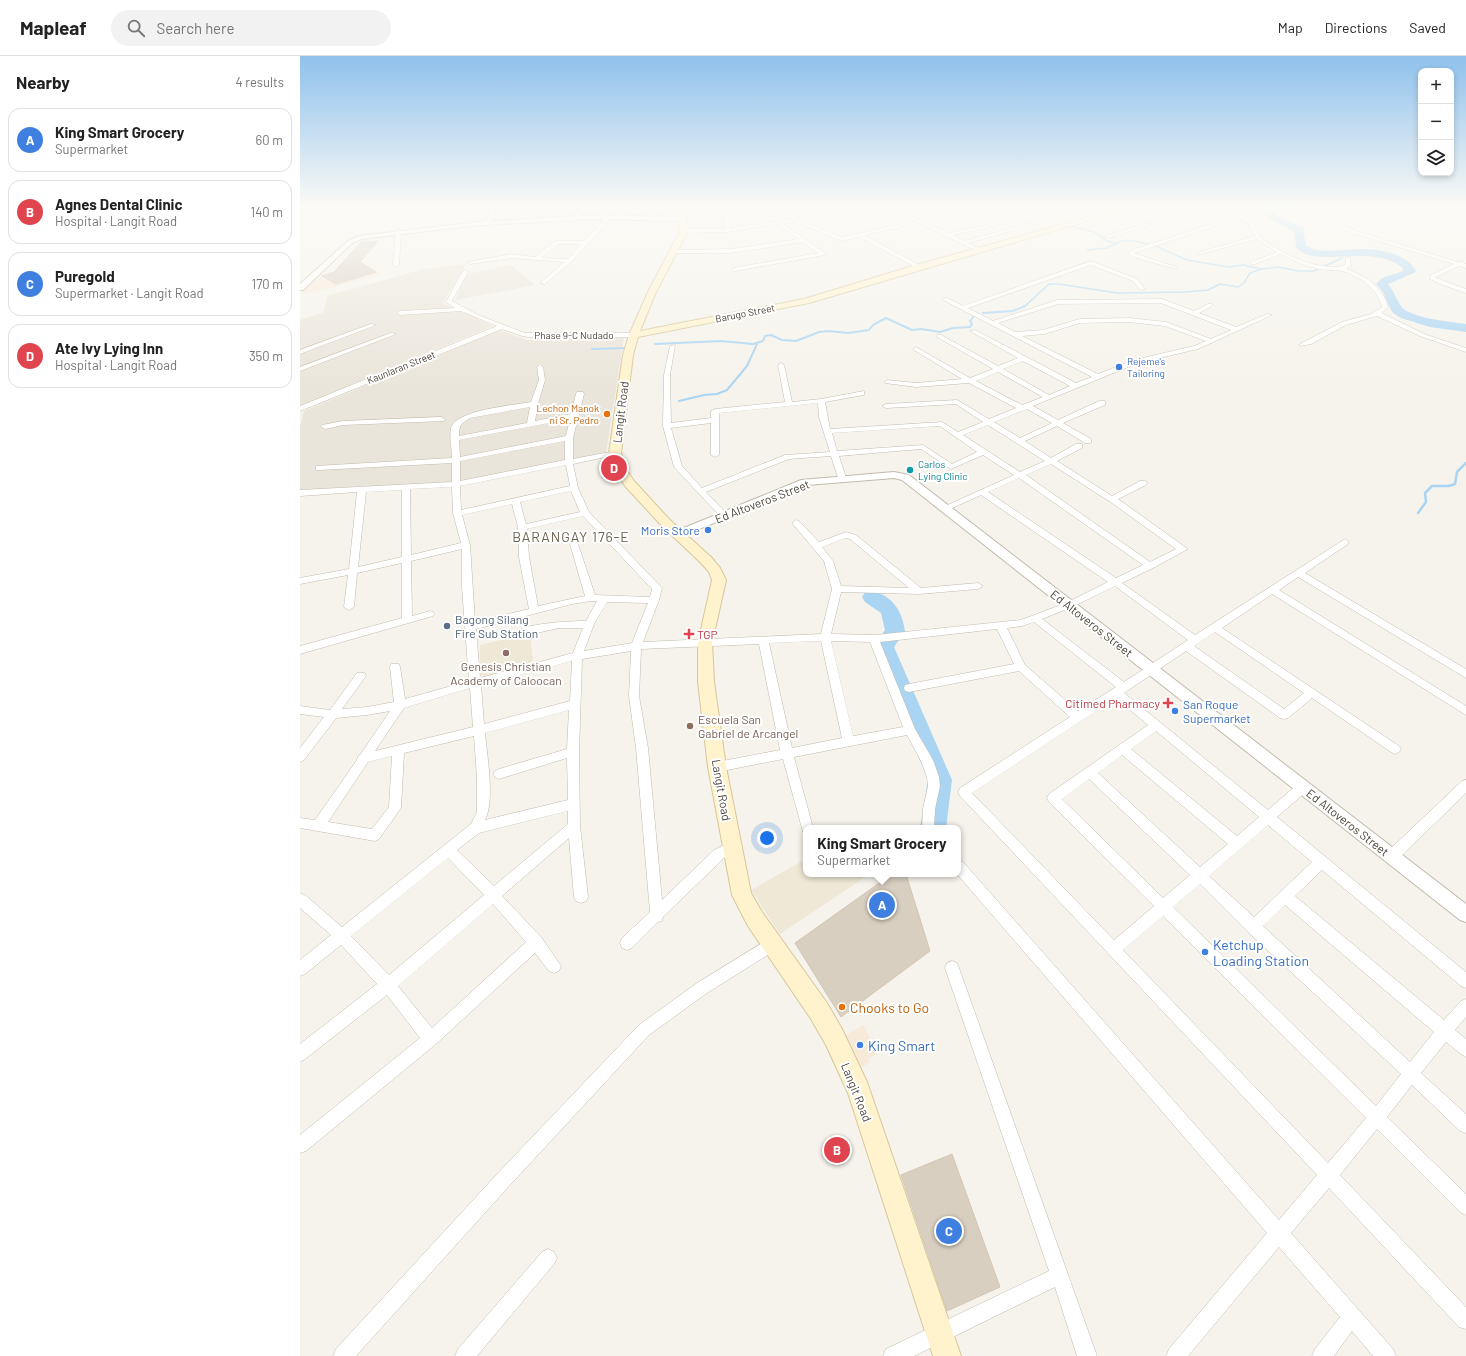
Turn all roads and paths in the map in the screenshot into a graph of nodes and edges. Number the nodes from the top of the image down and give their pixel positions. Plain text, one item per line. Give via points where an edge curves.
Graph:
1 (322, 268) edge
2 (560, 268) edge
3 (663, 268) edge
4 (914, 268) edge
5 (1078, 268) edge
6 (1103, 268) edge
7 (1318, 268) edge
8 (1344, 268) edge
9 (1449, 268) edge
10 (1341, 269) junction
11 (465, 272) dead end
12 (543, 283) dead end
13 (300, 288) edge
14 (1142, 289) dead end
15 (1466, 291) edge
16 (1100, 294) dead end
17 (945, 299) dead end
18 (1210, 306) dead end
19 (963, 308) junction
20 (461, 309) junction
21 (1102, 311) junction
22 (400, 313) dead end
23 (1194, 313) junction
24 (1377, 313) junction
25 (1269, 315) dead end
26 (993, 323) junction
27 (373, 325) dead end
28 (503, 326) junction
29 (1235, 329) junction
30 (973, 331) dead end
31 (392, 334) dead end
32 (1016, 334) junction
33 (634, 335) junction
34 (939, 336) dead end
35 (1212, 341) junction
36 (1302, 345) dead end
37 (673, 346) dead end
38 (916, 349) dead end
39 (1466, 350) edge
40 (300, 352) edge
41 (1024, 358) junction
42 (781, 366) dead end
43 (540, 367) dead end
44 (300, 369) edge
45 (997, 369) junction
46 (1098, 377) junction
47 (970, 381) junction
48 (887, 382) dead end
49 (1076, 386) junction
50 (861, 393) dead end
51 (580, 394) dead end
52 (919, 394) junction
53 (1048, 397) junction
54 (821, 401) junction
55 (1102, 403) dead end
56 (534, 404) junction
57 (789, 404) junction
58 (886, 406) dead end
59 (1025, 407) junction
60 (300, 409) edge
61 (574, 416) junction
62 (441, 419) dead end
63 (715, 420) junction
64 (990, 422) junction
65 (531, 424) junction
66 (1059, 424) junction
67 (667, 426) junction
68 (325, 427) dead end
69 (828, 431) junction
70 (957, 435) junction
71 (569, 438) junction
72 (454, 439) junction
73 (1019, 441) junction
74 (1088, 441) dead end
75 (1080, 446) dead end
76 (983, 452) junction
77 (615, 453) junction
78 (834, 453) junction
79 (715, 455) dead end
80 (455, 460) junction
81 (1051, 461) junction
82 (569, 462) junction
83 (319, 468) dead end
84 (1020, 475) junction
85 (842, 478) junction
86 (1143, 483) dead end
87 (456, 484) junction
88 (406, 486) junction
89 (574, 488) junction
90 (362, 489) junction
91 (701, 491) junction
92 (982, 492) junction
93 (300, 493) edge
94 (1112, 499) junction
95 (516, 501) junction
96 (945, 508) junction
97 (457, 513) junction
98 (585, 513) junction
99 (724, 515) junction
100 (796, 523) dead end
101 (522, 527) junction
102 (678, 534) junction
103 (1345, 542) dead end
104 (574, 544) dead end
105 (466, 545) junction
106 (817, 546) junction
107 (406, 558) junction
108 (1150, 566) junction
109 (353, 571) junction
110 (1298, 573) junction
111 (300, 580) edge
112 (1115, 582) junction
113 (978, 586) dead end
114 (837, 589) junction
115 (1272, 590) junction
116 (919, 591) junction
117 (591, 598) junction
118 (604, 598) junction
119 (654, 600) junction
120 (1069, 605) junction
121 (349, 607) dead end
122 (534, 611) junction
123 (430, 614) dead end
124 (407, 619) junction
125 (1036, 619) junction
126 (589, 624) junction
127 (471, 627) junction
128 (1001, 627) junction
129 (1214, 627) junction
130 (523, 632) dead end
131 (825, 636) junction
132 (875, 639) junction
133 (764, 640) junction
134 (705, 643) junction
135 (1190, 643) junction
136 (636, 646) junction
137 (300, 650) edge
138 (577, 656) junction
139 (1022, 667) junction
140 (395, 668) dead end
141 (1151, 668) junction
142 (1466, 674) edge
143 (361, 676) dead end
144 (475, 683) junction
145 (909, 688) dead end
146 (1120, 690) junction
147 (1312, 692) junction
148 (575, 704) junction
149 (400, 705) junction
150 (300, 710) edge
151 (1466, 711) edge
152 (331, 714) junction
153 (1077, 717) junction
154 (1156, 725) junction
155 (479, 730) junction
156 (910, 730) junction
157 (849, 742) junction
158 (1123, 749) junction
159 (1395, 749) dead end
160 (398, 751) junction
161 (573, 752) junction
162 (787, 754) junction
163 (300, 757) edge
164 (362, 759) junction
165 (717, 767) junction
166 (1089, 772) junction
167 (499, 774) dead end
168 (1466, 785) edge
169 (1303, 787) junction
170 (574, 804) junction
171 (1268, 818) junction
172 (300, 823) edge
173 (319, 825) junction
174 (806, 825) edge
175 (928, 825) edge
176 (574, 826) junction
177 (475, 828) junction
178 (1237, 844) junction
179 (732, 848) junction
180 (449, 850) junction
181 (1392, 856) junction
182 (1321, 862) junction
183 (961, 869) edge
184 (1200, 876) junction
185 (494, 895) junction
186 (581, 897) dead end
187 (1286, 897) junction
188 (300, 899) edge
189 (1164, 907) junction
190 (1466, 914) edge
191 (657, 916) junction
192 (1253, 927) junction
193 (341, 935) junction
194 (536, 942) junction
195 (627, 944) dead end
196 (772, 944) junction
197 (1114, 949) junction
198 (554, 966) dead end
199 (952, 968) dead end
200 (300, 969) edge
201 (1466, 981) edge
202 (388, 985) junction
203 (1466, 1006) edge
204 (1443, 1031) junction
205 (430, 1039) junction
206 (1466, 1049) edge
207 (300, 1054) edge
208 (1412, 1073) junction
209 (1377, 1117) junction
210 (1466, 1125) edge
211 (300, 1145) edge
212 (1329, 1176) junction
213 (1466, 1206) edge
214 (1278, 1233) junction
215 (548, 1258) dead end
216 (1060, 1275) junction
217 (1466, 1320) edge
218 (1346, 1324) dead end
219 (940, 1332) junction
220 (343, 1356) edge
221 (465, 1356) edge
222 (893, 1356) edge
223 (947, 1356) edge
224 (1087, 1356) edge
225 (1176, 1356) edge
226 (1322, 1356) edge
227 (1386, 1356) edge

1 - 13 street
2 - 12 street
3 - 33 main road, Langit Road
4 - 33 main road, Barugo Street via 806,301
5 - 19 street
6 - 14 street via 1135,280
7 - 10 street
8 - 10 street
9 - 15 street via 1433,279
10 - 24 street via 1362,277 1375,289 1385,306
11 - 20 street, Phase 9-C Nudado via 449,302
16 - 21 street
17 - 19 street
18 - 23 street
19 - 26 street
20 - 22 street
20 - 28 street, Phase 9-C Nudado
21 - 23 street via 1162,301
21 - 26 street via 1057,302
21 - 32 street via 1044,332
21 - 35 street via 1129,320 1166,324
23 - 29 street
24 - 36 street via 1334,327
24 - 39 street via 1422,335
25 - 29 street
26 - 32 street
27 - 40 street
28 - 33 street, Phase 9-C Nudado via 524,335 535,336
28 - 60 street, Kaunlaran Street
29 - 35 street
30 - 41 street
31 - 44 street
32 - 46 street
33 - 77 main road, Langit Road via 628,355
34 - 45 street
35 - 46 street via 1196,348 1136,361
37 - 67 street via 667,375
38 - 47 street
41 - 45 street
41 - 49 street
42 - 57 street
43 - 56 street via 542,380
45 - 47 street
45 - 53 street
46 - 49 street
47 - 52 street
47 - 59 street
48 - 52 street
49 - 53 street
50 - 54 street
51 - 61 street
52 - 58 street
52 - 64 street via 957,402
53 - 59 street
54 - 57 street
54 - 69 street
55 - 66 street
56 - 65 street
56 - 72 street via 464,417 455,425
57 - 63 street via 716,410
59 - 64 street
59 - 66 street
61 - 65 street
61 - 71 street
62 - 68 street via 342,423
63 - 67 street
63 - 79 street
64 - 70 street
64 - 73 street
65 - 72 street
66 - 73 street
66 - 74 street
67 - 91 street via 678,467
69 - 70 street via 942,424
69 - 78 street
70 - 76 street
71 - 80 street
71 - 82 street
72 - 80 street
73 - 81 street
75 - 81 street
76 - 78 street via 951,467 923,447
76 - 84 street
77 - 82 street
77 - 102 main road, Langit Road via 622,472
78 - 85 street
78 - 91 street via 788,457
80 - 83 street
80 - 87 street
81 - 84 street
81 - 94 street
82 - 87 street
82 - 89 street
84 - 92 street
84 - 108 street
85 - 96 street, Ed Altoveros Street via 900,475 916,484
85 - 99 street, Ed Altoveros Street via 805,482
86 - 94 street
87 - 88 street
87 - 97 street
88 - 90 street
88 - 107 street
89 - 95 street
89 - 98 street
90 - 93 street
90 - 109 street
91 - 99 street
92 - 96 street
92 - 112 street
94 - 108 street via 1183,549
95 - 97 street
95 - 101 street
96 - 120 street, Ed Altoveros Street
97 - 105 street
98 - 101 street
98 - 119 street via 657,588
99 - 102 street, Ed Altoveros Street
100 - 106 street
101 - 122 street via 524,557
102 - 134 main road, Langit Road via 711,566 719,580
103 - 110 street
104 - 117 street
105 - 107 street
105 - 127 street
106 - 114 street via 828,561
106 - 116 street via 846,535 853,537
107 - 109 street
107 - 124 street
108 - 112 street
109 - 111 street
109 - 121 street
110 - 115 street
110 - 142 street
112 - 120 street
112 - 135 street
113 - 116 street
114 - 116 street
114 - 131 street
115 - 129 street
115 - 151 street
117 - 118 street
117 - 122 street
118 - 119 street
118 - 126 street
119 - 136 street
120 - 125 street
120 - 141 street, Ed Altoveros Street
122 - 127 street
123 - 124 street
124 - 137 street
125 - 128 street
125 - 146 street
126 - 130 street via 559,625
126 - 138 street
127 - 144 street
128 - 132 street
128 - 139 street
129 - 135 street
129 - 147 street
131 - 132 street
131 - 133 street
131 - 157 street
132 - 156 street
133 - 134 street
133 - 162 street
134 - 136 street
134 - 165 main road, Langit Road via 706,682
135 - 141 street
135 - 147 street via 1284,715
136 - 138 street
136 - 191 street via 634,696 642,748
138 - 144 street
138 - 148 street
139 - 145 street
139 - 153 street
140 - 149 street
141 - 146 street
141 - 169 street, Ed Altoveros Street
143 - 152 street
144 - 149 street
144 - 155 street
146 - 153 street
146 - 154 street
147 - 159 street
148 - 155 street
148 - 161 street
149 - 152 street
149 - 164 street
150 - 152 street
152 - 163 street
153 - 197 street via 964,792
154 - 158 street
154 - 171 street
155 - 160 street
155 - 177 street via 483,812
156 - 157 street
156 - 175 street via 927,760 933,777
157 - 162 street
158 - 166 street
158 - 178 street
160 - 164 street
160 - 173 street via 395,808 375,835
161 - 167 street
161 - 170 street
162 - 165 street
162 - 174 street
164 - 173 street
165 - 179 main road, Langit Road
166 - 184 street
166 - 189 street via 1053,798
168 - 181 street
169 - 171 street
169 - 181 street, Ed Altoveros Street
170 - 176 street
170 - 177 street
171 - 178 street
171 - 182 street
172 - 173 street
176 - 185 street
176 - 186 street
177 - 180 street
178 - 184 street
179 - 191 street via 719,854
179 - 196 main road, Langit Road via 742,895
180 - 185 street
180 - 193 street
181 - 190 street, Ed Altoveros Street
182 - 187 street
182 - 201 street
183 - 214 street
184 - 189 street
184 - 192 street
185 - 194 street
185 - 202 street
187 - 192 street
187 - 204 street
188 - 193 street
189 - 197 street
189 - 209 street
191 - 195 street
192 - 208 street
193 - 200 street
193 - 202 street
194 - 198 street
194 - 205 street
196 - 219 main road, Langit Road via 819,1011 859,1090
196 - 220 street via 702,988 644,1030
197 - 212 street
199 - 216 street
202 - 205 street
202 - 207 street
203 - 204 street
204 - 206 street
204 - 208 street
205 - 211 street
208 - 209 street
208 - 210 street
209 - 212 street
209 - 213 street
212 - 214 street
212 - 217 street
214 - 225 street
214 - 227 street
215 - 221 street
216 - 219 street
216 - 224 street
218 - 226 street
219 - 222 street
219 - 223 main road, Langit Road

